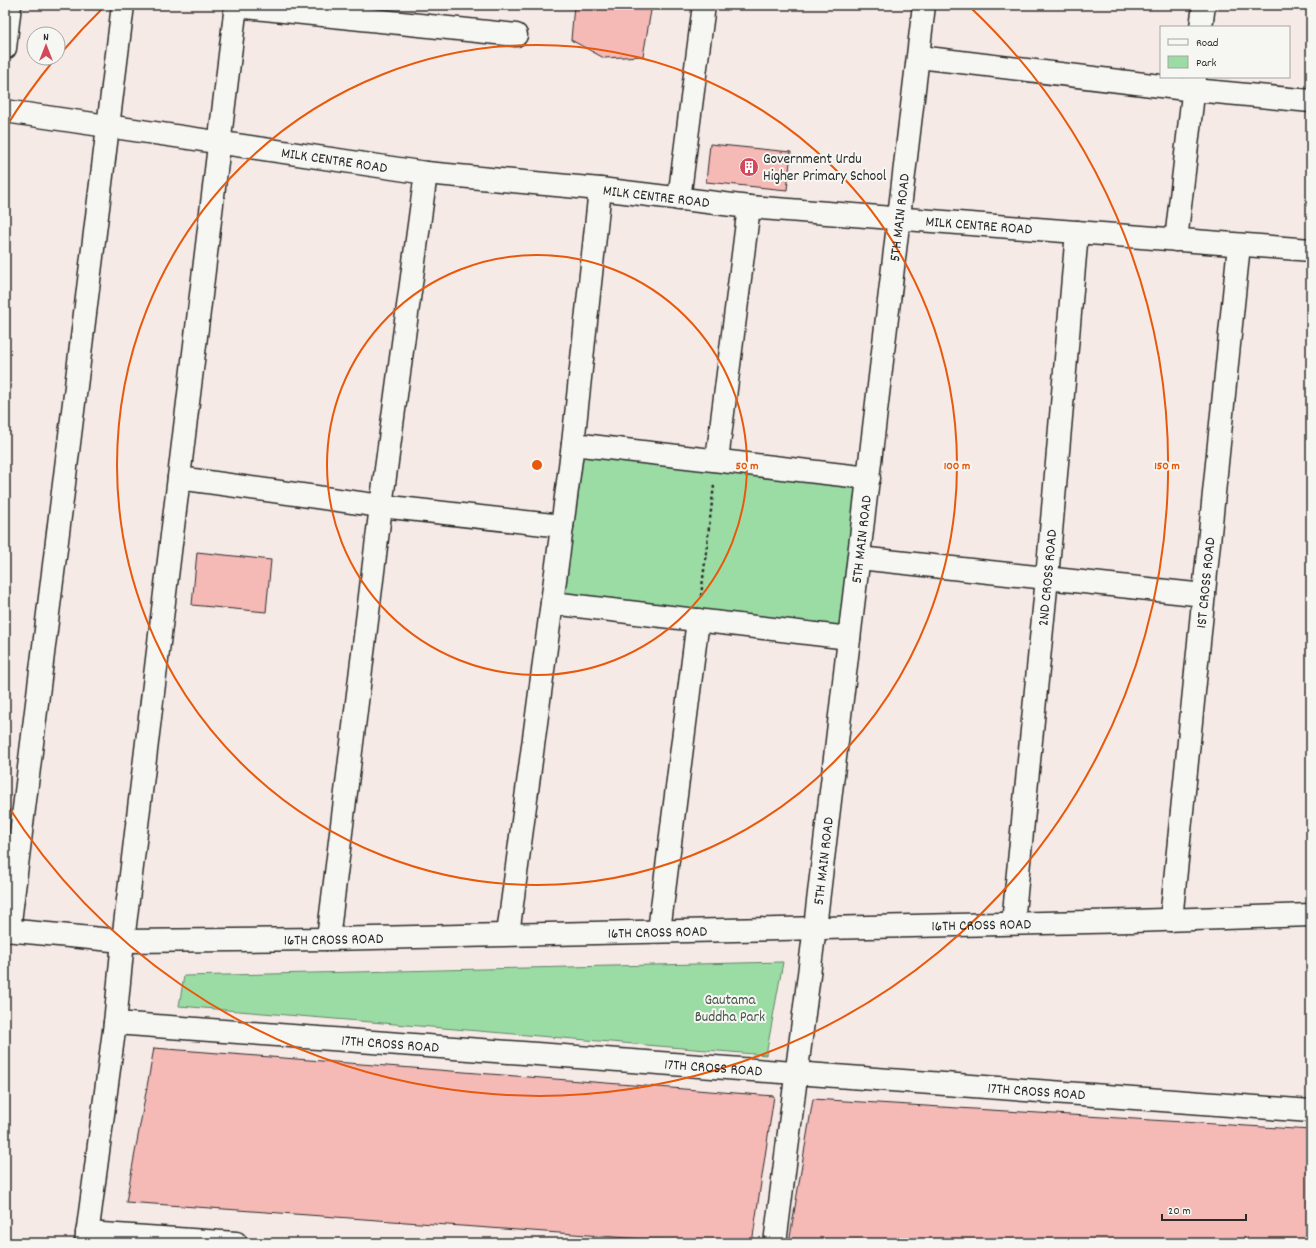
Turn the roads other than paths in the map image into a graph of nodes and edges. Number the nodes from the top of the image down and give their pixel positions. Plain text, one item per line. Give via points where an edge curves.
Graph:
1 (10, 5) edge
2 (123, 5) edge
3 (704, 5) edge
4 (924, 5) edge
5 (1204, 5) edge
6 (236, 6) edge
7 (1201, 26) edge
8 (516, 35) dead end
9 (5, 48) edge
10 (919, 57) junction
11 (1195, 83) edge
12 (1311, 100) edge
13 (5, 111) edge
14 (109, 126) junction
15 (220, 143) junction
16 (426, 173) junction
17 (600, 189) junction
18 (679, 199) junction
19 (749, 207) junction
20 (900, 219) junction
21 (1076, 232) junction
22 (1176, 240) junction
23 (1239, 245) junction
24 (1311, 250) edge
25 (573, 444) junction
26 (717, 460) junction
27 (179, 478) junction
28 (869, 478) junction
29 (382, 506) junction
30 (562, 526) junction
31 (858, 558) junction
32 (1047, 578) junction
33 (1204, 595) junction
34 (552, 603) junction
35 (698, 620) junction
36 (849, 638) junction
37 (1311, 915) edge
38 (1171, 920) junction
39 (1013, 923) junction
40 (815, 928) junction
41 (7, 930) edge
42 (659, 931) junction
43 (508, 934) junction
44 (328, 939) junction
45 (123, 940) junction
46 (115, 1023) junction
47 (796, 1073) junction
48 (1311, 1111) edge
49 (87, 1238) edge
50 (236, 1243) edge
51 (775, 1243) edge

1 - 9 street
2 - 14 street
3 - 18 street
4 - 10 street, 5TH MAIN ROAD
5 - 7 street
6 - 8 street
6 - 15 street
10 - 11 street
10 - 20 street, 5TH MAIN ROAD
11 - 12 street
11 - 22 street
13 - 14 street, MILK CENTRE ROAD
14 - 15 street, MILK CENTRE ROAD
14 - 41 street
15 - 16 street, MILK CENTRE ROAD
15 - 27 street
16 - 17 street, MILK CENTRE ROAD
16 - 29 street
17 - 18 street, MILK CENTRE ROAD
17 - 25 street
18 - 19 street, MILK CENTRE ROAD
19 - 20 street, MILK CENTRE ROAD
19 - 26 street
20 - 21 street, MILK CENTRE ROAD
20 - 28 street, 5TH MAIN ROAD
21 - 22 street, MILK CENTRE ROAD
21 - 32 street, 2ND CROSS ROAD
22 - 23 street, MILK CENTRE ROAD
23 - 24 street, MILK CENTRE ROAD
23 - 33 street, 1ST CROSS ROAD
25 - 26 street
25 - 30 street
26 - 28 street
27 - 29 street
27 - 45 street
28 - 31 street, 5TH MAIN ROAD
29 - 30 street
29 - 44 street
30 - 34 street
31 - 32 street
31 - 36 street, 5TH MAIN ROAD
32 - 33 street
32 - 39 street, 2ND CROSS ROAD
33 - 38 street, 1ST CROSS ROAD
34 - 35 street
34 - 43 street
35 - 36 street
35 - 42 street
36 - 40 street, 5TH MAIN ROAD
37 - 38 street, 16TH CROSS ROAD
38 - 39 street, 16TH CROSS ROAD
39 - 40 street, 16TH CROSS ROAD
40 - 42 street, 16TH CROSS ROAD
40 - 47 street, 5TH MAIN ROAD
41 - 45 street, 16TH CROSS ROAD
42 - 43 street, 16TH CROSS ROAD
43 - 44 street, 16TH CROSS ROAD
44 - 45 street, 16TH CROSS ROAD
45 - 46 street
46 - 47 street, 17TH CROSS ROAD
46 - 49 street
47 - 48 street, 17TH CROSS ROAD
47 - 51 street, 5TH MAIN ROAD
49 - 50 street

